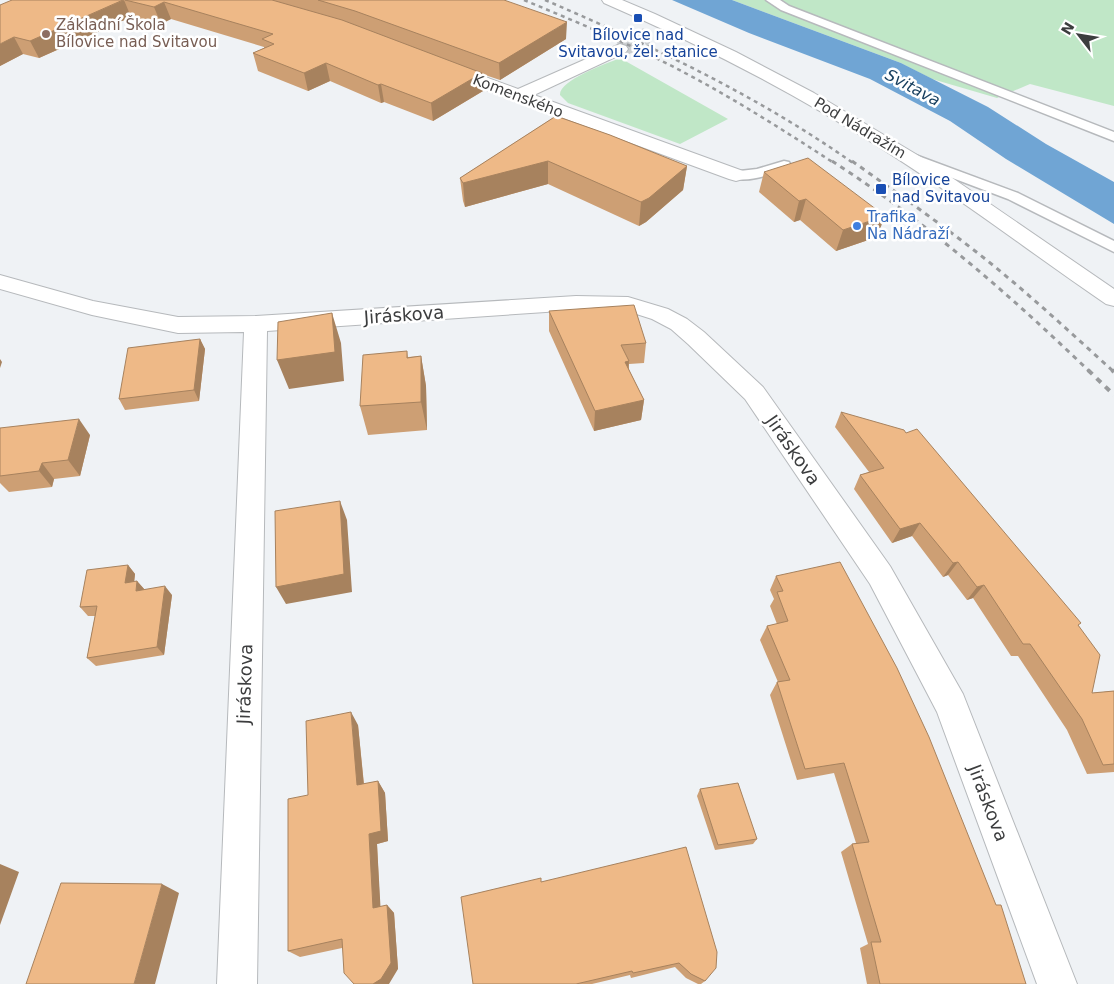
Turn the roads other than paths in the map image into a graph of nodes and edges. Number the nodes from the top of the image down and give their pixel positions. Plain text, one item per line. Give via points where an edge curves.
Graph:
1 (609, 0) edge
2 (772, 0) edge
3 (669, 26) junction
4 (647, 36) tunnel mouth
5 (620, 49) tunnel mouth
6 (430, 63) edge
7 (518, 96) junction
8 (1114, 136) edge
9 (907, 156) junction
10 (784, 165) edge
11 (736, 175) joint
12 (1114, 247) edge
13 (0, 282) edge
14 (1114, 300) edge
15 (256, 324) junction
16 (236, 984) edge
17 (1058, 984) edge

1 - 3 street, Pod Nádražím
2 - 8 lane via 785,8
3 - 4 street
3 - 9 street, Pod Nádražím via 801,92
5 - 7 street
6 - 7 street, Komenského
7 - 11 street, Komenského
9 - 12 lane via 1013,196
9 - 14 street, Pod Nádražím
10 - 11 lane via 758,173
13 - 15 street, Jiráskova via 92,308 178,325
15 - 16 street, Jiráskova
15 - 17 street, Jiráskova via 594,303 628,304 679,324 754,393 880,576 908,624 951,705

